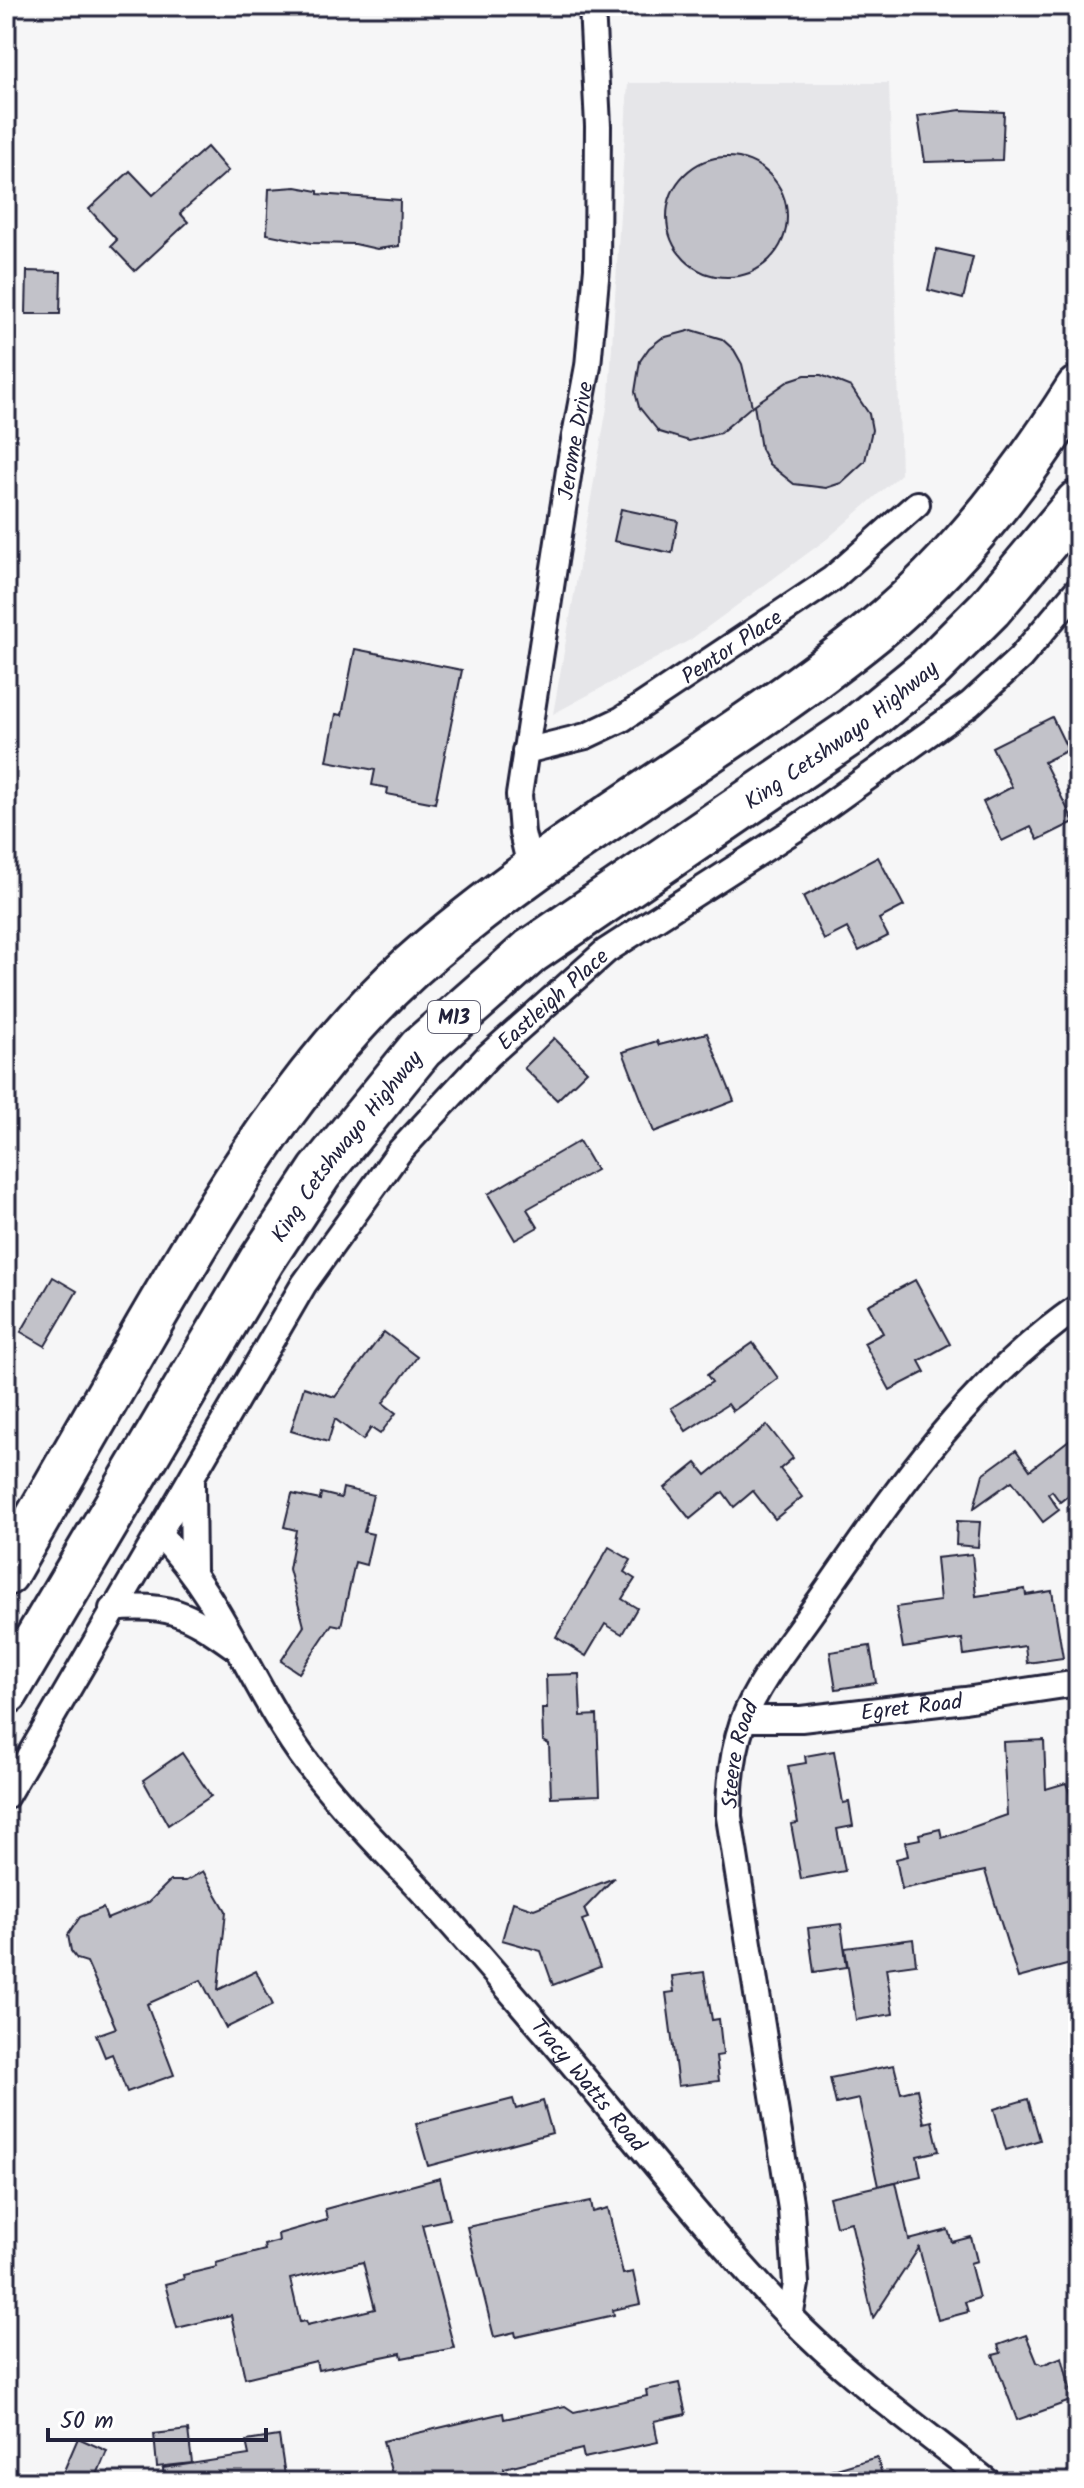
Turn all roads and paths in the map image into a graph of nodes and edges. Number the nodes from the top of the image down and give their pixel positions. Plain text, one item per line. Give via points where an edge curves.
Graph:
1 (592, 6) edge
2 (1078, 389) edge
3 (1078, 503) edge
4 (917, 504) dead end
5 (1078, 589) edge
6 (525, 751) junction
7 (531, 871) junction
8 (1078, 1307) edge
9 (192, 1481) junction
10 (160, 1535) junction
11 (193, 1571) junction
12 (6, 1573) edge
13 (112, 1609) junction
14 (234, 1646) junction
15 (1078, 1683) edge
16 (6, 1692) edge
17 (744, 1719) junction
18 (6, 1796) edge
19 (790, 2318) junction
20 (988, 2482) edge

1 - 6 street, Jerome Drive via 598,126 592,324
2 - 7 highway via 1034,458 983,519 936,573 873,631 713,749
3 - 16 highway, King Cetshwayo Highway / M13 via 990,608 928,670 854,730 531,951 421,1048 320,1172 262,1260
4 - 6 street, Pentor Place via 832,579 622,719 586,736
5 - 9 street, Eastleigh Place via 1020,658 970,704 794,830 606,951 488,1056 399,1152 312,1272
6 - 7 street, Jerome Drive via 519,795
7 - 12 highway via 410,968 346,1033 275,1119 180,1270
8 - 17 street, Steere Road via 1002,1366 910,1473
9 - 10 street, Eastleigh Place
9 - 11 street
10 - 11 street, Tracy Watts Road
10 - 13 street
11 - 14 street, Tracy Watts Road
13 - 14 street, Tracy Watts Road via 164,1607 193,1618
13 - 18 street
14 - 19 street, Tracy Watts Road via 306,1761 364,1832 530,2014
15 - 17 street, Egret Road via 801,1719
17 - 19 street, Steere Road via 731,1767 729,1817 791,2209 796,2284
19 - 20 street, Tracy Watts Road

